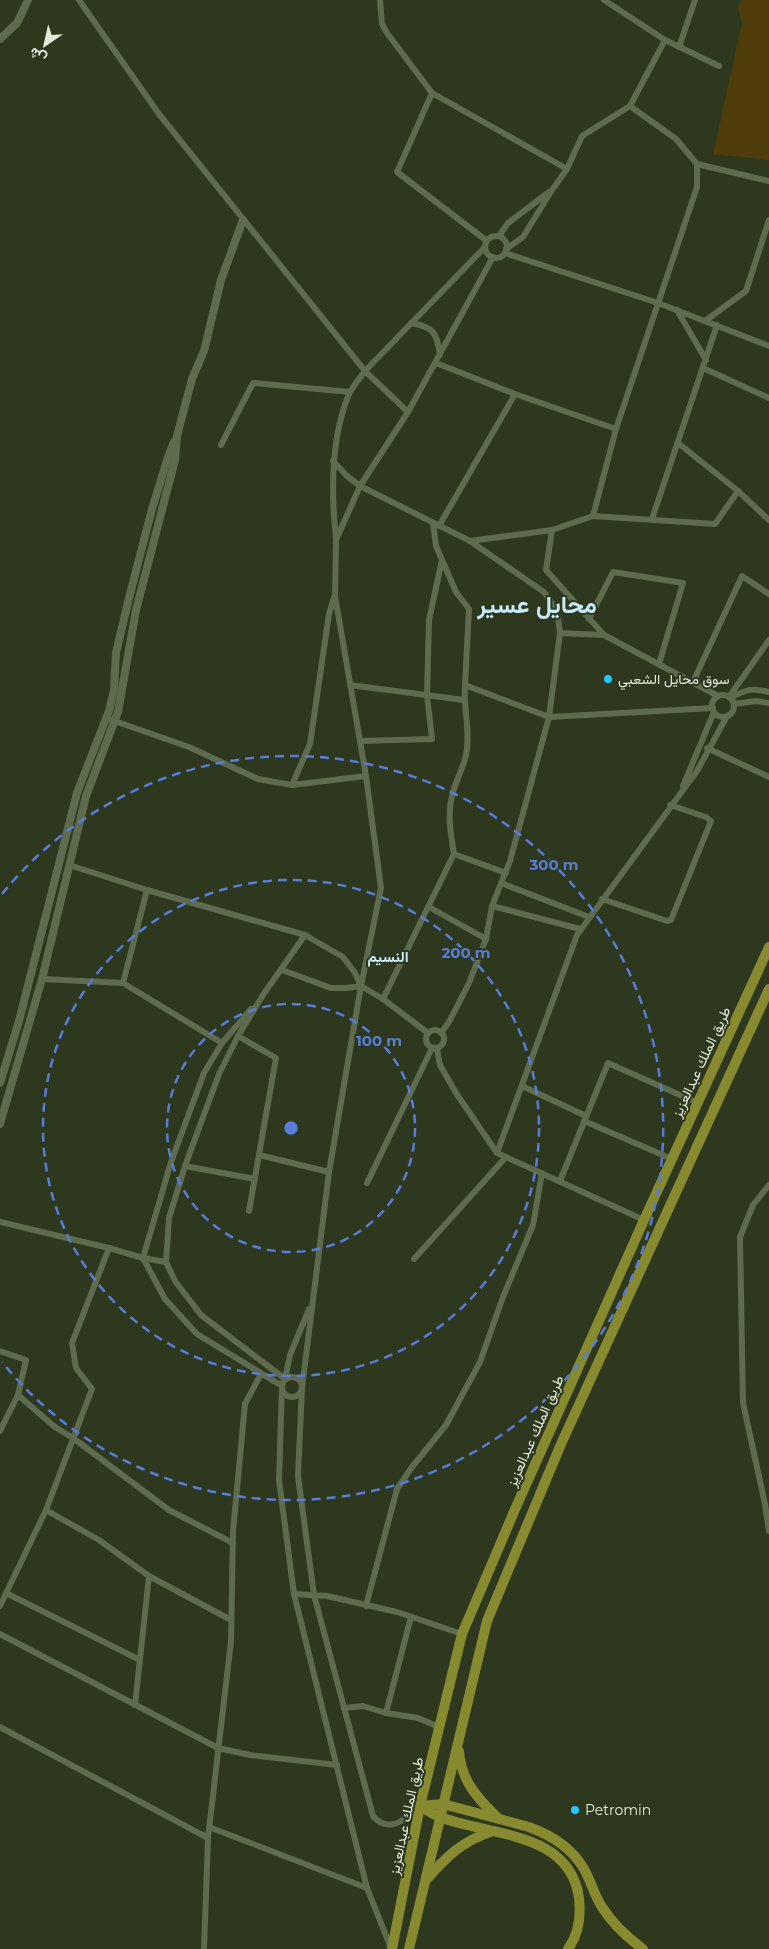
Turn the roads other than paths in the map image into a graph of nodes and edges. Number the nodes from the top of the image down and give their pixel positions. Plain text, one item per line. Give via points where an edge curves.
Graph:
1 (28, 0) edge
2 (79, 0) edge
3 (380, 0) edge
4 (604, 0) edge
5 (695, 0) edge
6 (0, 39) edge
7 (666, 40) junction
8 (679, 47) junction
9 (718, 66) dead end
10 (432, 94) junction
11 (630, 106) junction
12 (697, 164) junction
13 (567, 169) junction
14 (769, 181) edge
15 (552, 190) junction
16 (243, 220) junction
17 (769, 220) edge
18 (499, 236) junction
19 (486, 244) junction
20 (506, 251) junction
21 (493, 258) junction
22 (658, 303) junction
23 (677, 310) junction
24 (705, 321) junction
25 (411, 323) junction
26 (717, 325) junction
27 (769, 346) edge
28 (440, 355) junction
29 (706, 360) junction
30 (436, 363) junction
31 (703, 368) junction
32 (365, 372) junction
33 (350, 392) junction
34 (515, 394) junction
35 (769, 398) edge
36 (408, 412) junction
37 (616, 428) junction
38 (177, 436) junction
39 (678, 443) junction
40 (221, 445) dead end
41 (334, 461) junction
42 (360, 486) junction
43 (738, 491) junction
44 (593, 516) junction
45 (652, 519) junction
46 (769, 520) edge
47 (436, 524) junction
48 (552, 530) junction
49 (336, 540) junction
50 (470, 541) junction
51 (442, 560) junction
52 (769, 594) edge
53 (335, 596) junction
54 (589, 619) junction
55 (560, 633) junction
56 (604, 635) junction
57 (769, 640) edge
58 (659, 664) junction
59 (693, 682) junction
60 (350, 685) junction
61 (465, 685) junction
62 (769, 692) edge
63 (427, 695) junction
64 (718, 696) junction
65 (464, 700) junction
66 (731, 700) junction
67 (769, 704) edge
68 (713, 710) junction
69 (727, 716) junction
70 (549, 717) junction
71 (106, 718) junction
72 (115, 720) junction
73 (360, 741) junction
74 (700, 744) junction
75 (709, 749) junction
76 (366, 776) junction
77 (769, 777) edge
78 (292, 784) junction
79 (681, 792) junction
80 (670, 806) junction
81 (454, 854) junction
82 (69, 866) junction
83 (506, 872) junction
84 (502, 883) junction
85 (146, 890) junction
86 (602, 899) junction
87 (492, 906) junction
88 (429, 907) junction
89 (589, 917) junction
90 (580, 929) junction
91 (305, 935) junction
92 (486, 939) junction
93 (769, 947) edge
94 (282, 970) junction
95 (42, 979) junction
96 (123, 983) junction
97 (361, 986) junction
98 (769, 989) edge
99 (263, 994) junction
100 (383, 999) junction
101 (441, 1032) junction
102 (428, 1033) junction
103 (238, 1036) junction
104 (222, 1043) junction
105 (435, 1048) junction
106 (0, 1083) edge
107 (522, 1086) junction
108 (698, 1103) junction
109 (585, 1118) junction
110 (0, 1124) edge
111 (497, 1153) junction
112 (259, 1155) junction
113 (506, 1157) junction
114 (672, 1159) junction
115 (185, 1166) junction
116 (329, 1172) junction
117 (542, 1173) junction
118 (255, 1179) junction
119 (560, 1181) junction
120 (368, 1183) dead end
121 (769, 1185) edge
122 (249, 1211) dead end
123 (644, 1220) junction
124 (0, 1222) edge
125 (109, 1248) junction
126 (143, 1258) junction
127 (414, 1259) dead end
128 (166, 1262) junction
129 (312, 1300) junction
130 (0, 1352) edge
131 (261, 1374) junction
132 (285, 1379) junction
133 (282, 1386) junction
134 (302, 1388) junction
135 (18, 1395) junction
136 (0, 1431) edge
137 (73, 1438) junction
138 (767, 1504) edge
139 (46, 1510) junction
140 (769, 1530) edge
141 (233, 1543) junction
142 (149, 1576) junction
143 (6, 1593) junction
144 (294, 1594) junction
145 (314, 1595) junction
146 (0, 1606) edge
147 (366, 1606) junction
148 (410, 1617) junction
149 (231, 1620) junction
150 (0, 1634) edge
151 (462, 1634) junction
152 (140, 1660) junction
153 (135, 1705) junction
154 (344, 1708) junction
155 (386, 1712) junction
156 (0, 1727) edge
157 (440, 1727) junction
158 (458, 1741) junction
159 (218, 1748) junction
160 (337, 1765) junction
161 (443, 1804) junction
162 (420, 1806) junction
163 (440, 1817) junction
164 (499, 1819) junction
165 (209, 1827) junction
166 (493, 1831) junction
167 (208, 1838) junction
168 (425, 1881) junction
169 (367, 1888) junction
170 (204, 1949) edge
171 (392, 1949) edge
172 (409, 1949) edge
173 (568, 1949) edge
174 (643, 1949) edge

1 - 6 street via 16,23
2 - 16 street via 159,114
3 - 10 street via 382,24
4 - 7 street
5 - 8 street
7 - 8 street
7 - 11 street
8 - 9 street
10 - 13 street
10 - 19 street via 397,172
11 - 12 street via 676,139
11 - 13 street via 582,136
12 - 14 street
12 - 22 street via 697,187
13 - 15 street
15 - 18 street via 508,223
15 - 20 street via 523,237
16 - 32 street
16 - 38 street via 221,280 204,352 192,379
17 - 24 street via 746,291
18 - 19 street via 492,237
18 - 20 street via 506,242
19 - 21 street via 487,254
19 - 25 street
20 - 21 street
20 - 22 street
21 - 28 street
22 - 23 street
22 - 37 street
23 - 24 street
23 - 29 street
24 - 26 street
25 - 28 street via 432,330
25 - 32 street
26 - 27 street
26 - 29 street
28 - 30 street
29 - 31 street
30 - 34 street
30 - 36 street
31 - 35 street
31 - 39 street
32 - 33 street
32 - 36 street
33 - 40 street via 253,383
33 - 41 street
34 - 37 street
34 - 47 street
36 - 42 street
37 - 44 street
38 - 71 street via 145,535 116,653 114,690
38 - 72 street via 175,460 136,610
39 - 43 street
39 - 45 street
41 - 42 street
41 - 49 street
42 - 47 street
42 - 49 street
43 - 45 street via 715,524
43 - 46 street
44 - 45 street
44 - 48 street
47 - 50 street
47 - 51 street via 436,546
48 - 50 street
48 - 54 street via 546,570
49 - 53 street
50 - 55 street via 544,592 556,611
51 - 61 street via 456,592 469,609
51 - 63 street via 428,620
52 - 59 street via 742,576
53 - 60 street
53 - 78 street via 329,614 310,744
54 - 56 street
54 - 58 street via 613,572 683,583
55 - 56 street
55 - 70 street
56 - 58 street
57 - 66 street
58 - 59 street
59 - 64 street
60 - 63 street
60 - 73 street
61 - 65 street
61 - 70 street
62 - 66 street via 746,690
63 - 65 street
63 - 73 street via 432,739
64 - 66 street via 726,695
64 - 68 street via 713,701
65 - 81 street via 466,754 452,796 449,823
66 - 67 street
66 - 69 street via 732,712
68 - 69 street via 720,716
68 - 70 street
68 - 74 street
69 - 75 street
70 - 83 street
71 - 72 street
71 - 106 street via 77,793
72 - 78 street via 189,747 258,779
72 - 82 street via 86,796
73 - 76 street
74 - 75 street
74 - 79 street
75 - 77 street
75 - 79 street
76 - 78 street
76 - 97 street via 381,888
79 - 80 street
80 - 86 street
80 - 86 street via 706,817 711,822 671,920
81 - 83 street
81 - 88 street
82 - 85 street
82 - 95 street
83 - 84 street
84 - 87 street
84 - 89 street
85 - 91 street
85 - 96 street
86 - 89 street
87 - 90 street
87 - 92 street
88 - 92 street
88 - 100 street
89 - 90 street
90 - 107 street
91 - 94 street
91 - 97 street via 343,957
92 - 101 street via 469,983
93 - 108 main road, طريق الملك عبدالعزيز
94 - 97 street via 331,988
94 - 99 street
95 - 96 street
95 - 110 street
96 - 104 street
97 - 100 street
97 - 116 street
98 - 158 main road via 561,1444 487,1620
99 - 103 street
99 - 104 street
100 - 102 street
101 - 102 street
101 - 105 street via 444,1041 442,1046
102 - 105 street via 426,1043
103 - 112 street via 276,1058
103 - 115 street via 219,1074
104 - 126 street via 204,1073
105 - 111 street via 440,1065 456,1093
105 - 120 street
107 - 109 street
107 - 111 street
108 - 109 street via 608,1063
108 - 114 main road, طريق الملك عبدالعزيز
109 - 114 street
109 - 119 street
111 - 113 street
112 - 116 street
112 - 118 street
113 - 117 street
113 - 127 street
114 - 123 main road, طريق الملك عبدالعزيز
115 - 118 street
115 - 128 street via 169,1218
116 - 129 street
117 - 119 street
117 - 147 street via 533,1225 480,1362 446,1425 397,1489
118 - 122 street
119 - 123 street
121 - 138 street via 753,1205 740,1237 744,1403
123 - 151 main road, طريق الملك عبدالعزيز
124 - 125 street
125 - 126 street
125 - 137 street via 72,1343 76,1368 92,1389
126 - 128 street
126 - 131 street via 165,1299 197,1334
128 - 132 street via 175,1281 201,1315
129 - 132 street via 290,1355
129 - 134 street
130 - 135 street via 26,1360
131 - 133 street
131 - 141 street via 245,1404
132 - 133 street
132 - 134 street via 294,1377
133 - 134 street via 283,1392 292,1397
133 - 144 street via 278,1480
134 - 145 street via 298,1476
135 - 136 street
135 - 137 street
137 - 139 street
137 - 141 street via 169,1510
138 - 140 street
139 - 142 street via 99,1540
139 - 143 street
141 - 149 street
142 - 149 street
142 - 152 street
143 - 146 street
143 - 152 street
144 - 145 street
144 - 160 street
145 - 147 street
145 - 154 street
147 - 148 street
148 - 151 street
148 - 155 street
149 - 159 street
150 - 153 street
151 - 157 main road, طريق الملك عبدالعزيز
152 - 153 street
153 - 159 street
154 - 155 street via 363,1706
154 - 162 street via 372,1816 378,1823 388,1825 406,1819
155 - 157 street via 418,1718
156 - 167 street
157 - 162 main road, طريق الملك عبدالعزيز
158 - 161 main road
158 - 164 main road via 464,1778
159 - 160 street via 250,1756
159 - 165 street
160 - 169 street
161 - 162 main road
161 - 163 main road
161 - 164 main road
162 - 163 main road
162 - 171 main road, طريق الملك عبدالعزيز
163 - 166 main road
163 - 168 main road
164 - 174 main road via 543,1832 572,1852 585,1869 602,1908
165 - 167 street
165 - 169 street
166 - 168 main road via 467,1841 452,1852
166 - 173 main road via 533,1842 548,1850 570,1873 577,1887 580,1907 579,1926
167 - 170 street
168 - 172 main road
169 - 171 street

